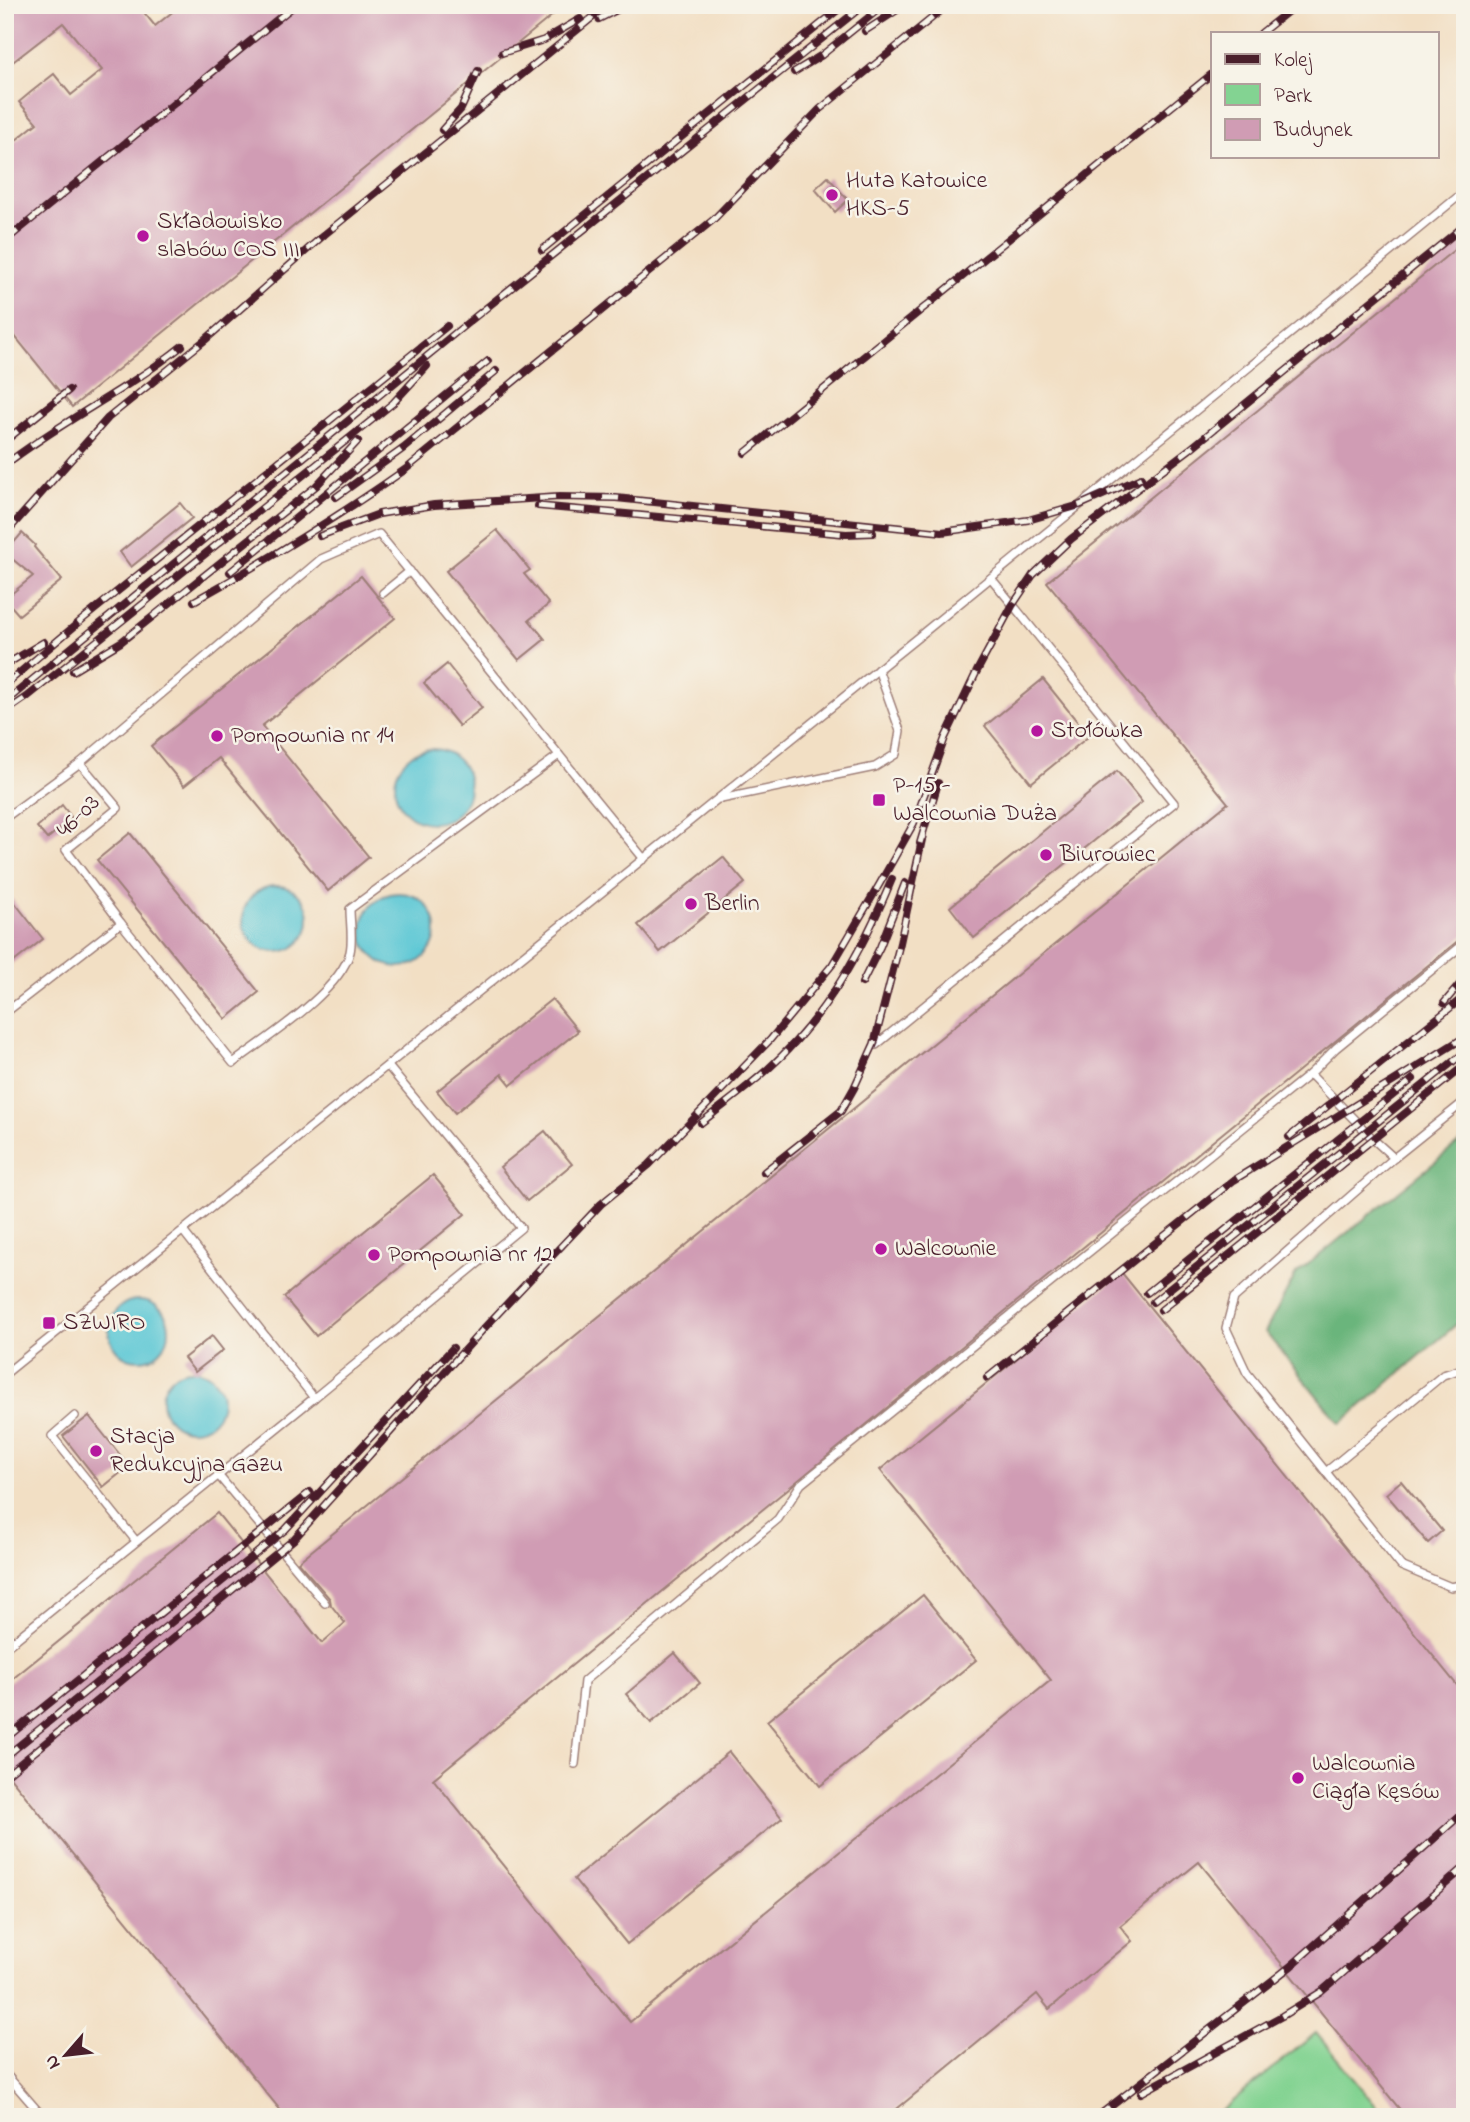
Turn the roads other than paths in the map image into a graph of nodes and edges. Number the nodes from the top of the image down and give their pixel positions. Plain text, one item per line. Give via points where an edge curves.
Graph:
1 (1465, 191) edge
2 (410, 571) junction
3 (991, 578) junction
4 (383, 593) dead end
5 (878, 669) junction
6 (559, 755) junction
7 (80, 763) junction
8 (717, 800) junction
9 (5, 818) edge
10 (644, 859) junction
11 (121, 923) junction
12 (1465, 943) edge
13 (5, 1013) edge
14 (876, 1045) dead end
15 (388, 1066) junction
16 (1311, 1074) junction
17 (1465, 1101) edge
18 (1394, 1158) junction
19 (183, 1231) junction
20 (1465, 1368) edge
21 (5, 1374) edge
22 (314, 1398) junction
23 (75, 1416) dead end
24 (1327, 1471) junction
25 (218, 1475) junction
26 (136, 1541) junction
27 (1465, 1584) edge
28 (325, 1603) dead end
29 (5, 1648) edge
30 (575, 1764) dead end
31 (5, 2073) edge
32 (43, 2117) edge

1 - 3 lane
2 - 4 lane
2 - 6 lane
2 - 7 lane via 379,534 321,559
3 - 5 lane
3 - 14 lane via 1174,803
5 - 8 lane
5 - 8 lane via 900,731 896,754 875,767
6 - 10 lane
6 - 11 lane via 350,909 351,950 343,971 321,995 233,1063
7 - 9 lane, 46-03
7 - 11 lane, 46-03 via 118,808 66,850
8 - 10 lane
10 - 15 lane
11 - 13 lane
12 - 16 lane via 1336,1048
15 - 19 lane
15 - 22 lane via 521,1228
16 - 18 lane
16 - 30 lane via 801,1484 778,1520 584,1681
17 - 18 lane
18 - 24 lane via 1234,1298 1226,1328 1247,1373
19 - 21 lane
19 - 22 lane
20 - 24 lane via 1443,1375
22 - 25 lane
23 - 26 lane via 52,1436
24 - 27 lane via 1401,1566 1451,1587
25 - 26 lane
25 - 28 lane
26 - 29 lane
31 - 32 lane

